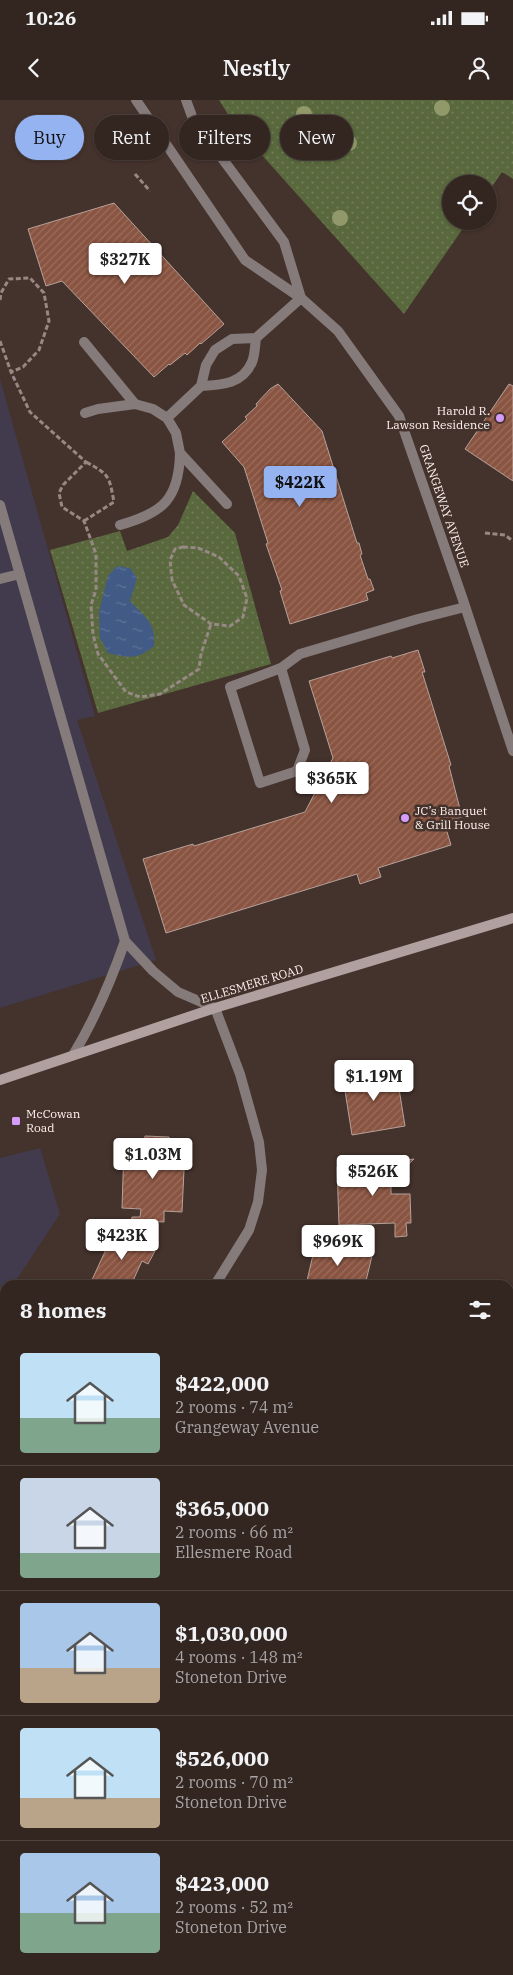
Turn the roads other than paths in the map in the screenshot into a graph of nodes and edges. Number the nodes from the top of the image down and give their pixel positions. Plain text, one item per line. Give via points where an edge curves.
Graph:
1 (136, 100) edge
2 (186, 100) edge
3 (301, 298) junction
4 (256, 338) junction
5 (84, 342) dead end
6 (201, 386) junction
7 (135, 404) junction
8 (84, 413) dead end
9 (167, 418) junction
10 (180, 453) junction
11 (227, 504) dead end
12 (0, 506) edge
13 (120, 525) dead end
14 (20, 574) junction
15 (0, 578) edge
16 (465, 607) junction
17 (281, 668) junction
18 (513, 751) edge
19 (513, 918) edge
20 (125, 941) junction
21 (216, 1008) junction
22 (73, 1056) junction
23 (0, 1080) edge
24 (218, 1280) edge

1 - 3 street, GRANGEWAY AVENUE via 245,260
2 - 3 street via 193,119 284,242
3 - 4 street
3 - 16 street, GRANGEWAY AVENUE via 338,331 399,416
4 - 6 street via 232,339 214,350
4 - 6 street via 253,361 243,376 227,384
5 - 7 street
6 - 9 street
7 - 8 street
7 - 9 street
9 - 10 street via 176,433
10 - 11 street
10 - 13 street via 176,486 160,508
12 - 14 street
14 - 15 street
14 - 20 street
16 - 17 street via 300,654
16 - 18 street, GRANGEWAY AVENUE
17 - 17 street via 230,686 260,783 297,771 305,750
19 - 21 main road, ELLESMERE ROAD
20 - 21 street via 152,971 178,992
20 - 22 street via 102,1001
21 - 22 main road, ELLESMERE ROAD
21 - 24 street via 240,1074 259,1142 262,1170 258,1202 249,1230
22 - 23 main road, ELLESMERE ROAD

